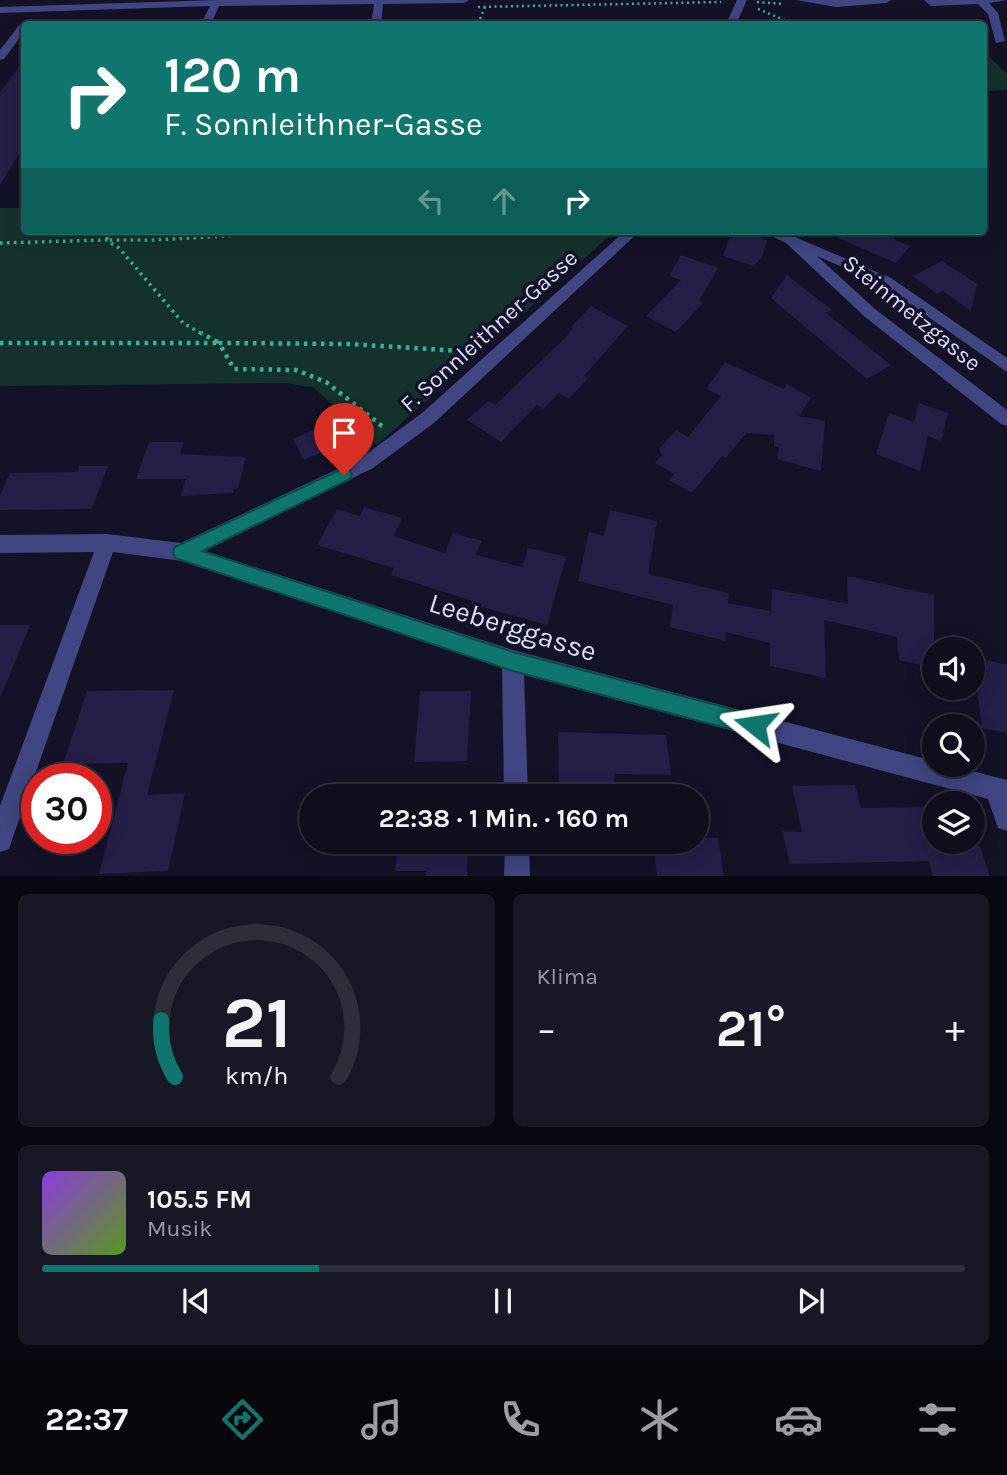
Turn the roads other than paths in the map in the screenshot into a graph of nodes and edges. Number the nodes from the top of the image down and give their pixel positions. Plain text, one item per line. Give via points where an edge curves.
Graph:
1 (464, 0) edge
2 (801, 0) edge
3 (886, 0) edge
4 (1002, 0) edge
5 (380, 1) edge
6 (742, 1) edge
7 (930, 1) edge
8 (981, 1) edge
9 (215, 3) junction
10 (39, 7) junction
11 (0, 10) edge
12 (28, 21) edge
13 (207, 21) edge
14 (377, 21) edge
15 (732, 21) edge
16 (21, 30) edge
17 (1000, 41) dead end
18 (0, 57) edge
19 (629, 235) edge
20 (778, 235) edge
21 (791, 240) junction
22 (1007, 366) edge
23 (1007, 419) edge
24 (107, 543) junction
25 (0, 544) edge
26 (182, 552) junction
27 (513, 661) junction
28 (516, 784) edge
29 (1002, 791) edge
30 (1007, 818) edge
31 (0, 840) edge
32 (517, 854) edge
33 (517, 876) edge

1 - 5 street
2 - 3 street via 842,4
4 - 8 street
5 - 9 street
5 - 14 street
6 - 15 street
7 - 8 street
8 - 17 street via 993,13
9 - 10 street
9 - 13 street
10 - 11 street
10 - 12 street
16 - 18 street
19 - 26 street, F. Sonnleithner-Gasse via 487,365 367,463
20 - 21 street, Steinmetzgasse
21 - 22 street, Steinmetzgasse via 886,281
21 - 23 street, Steinmetzgasse via 870,313
24 - 25 street, Leeberggasse
24 - 26 street, Leeberggasse
24 - 31 street
26 - 27 street, Leeberggasse
27 - 28 street
27 - 29 street, Leeberggasse
29 - 30 street
32 - 33 street

